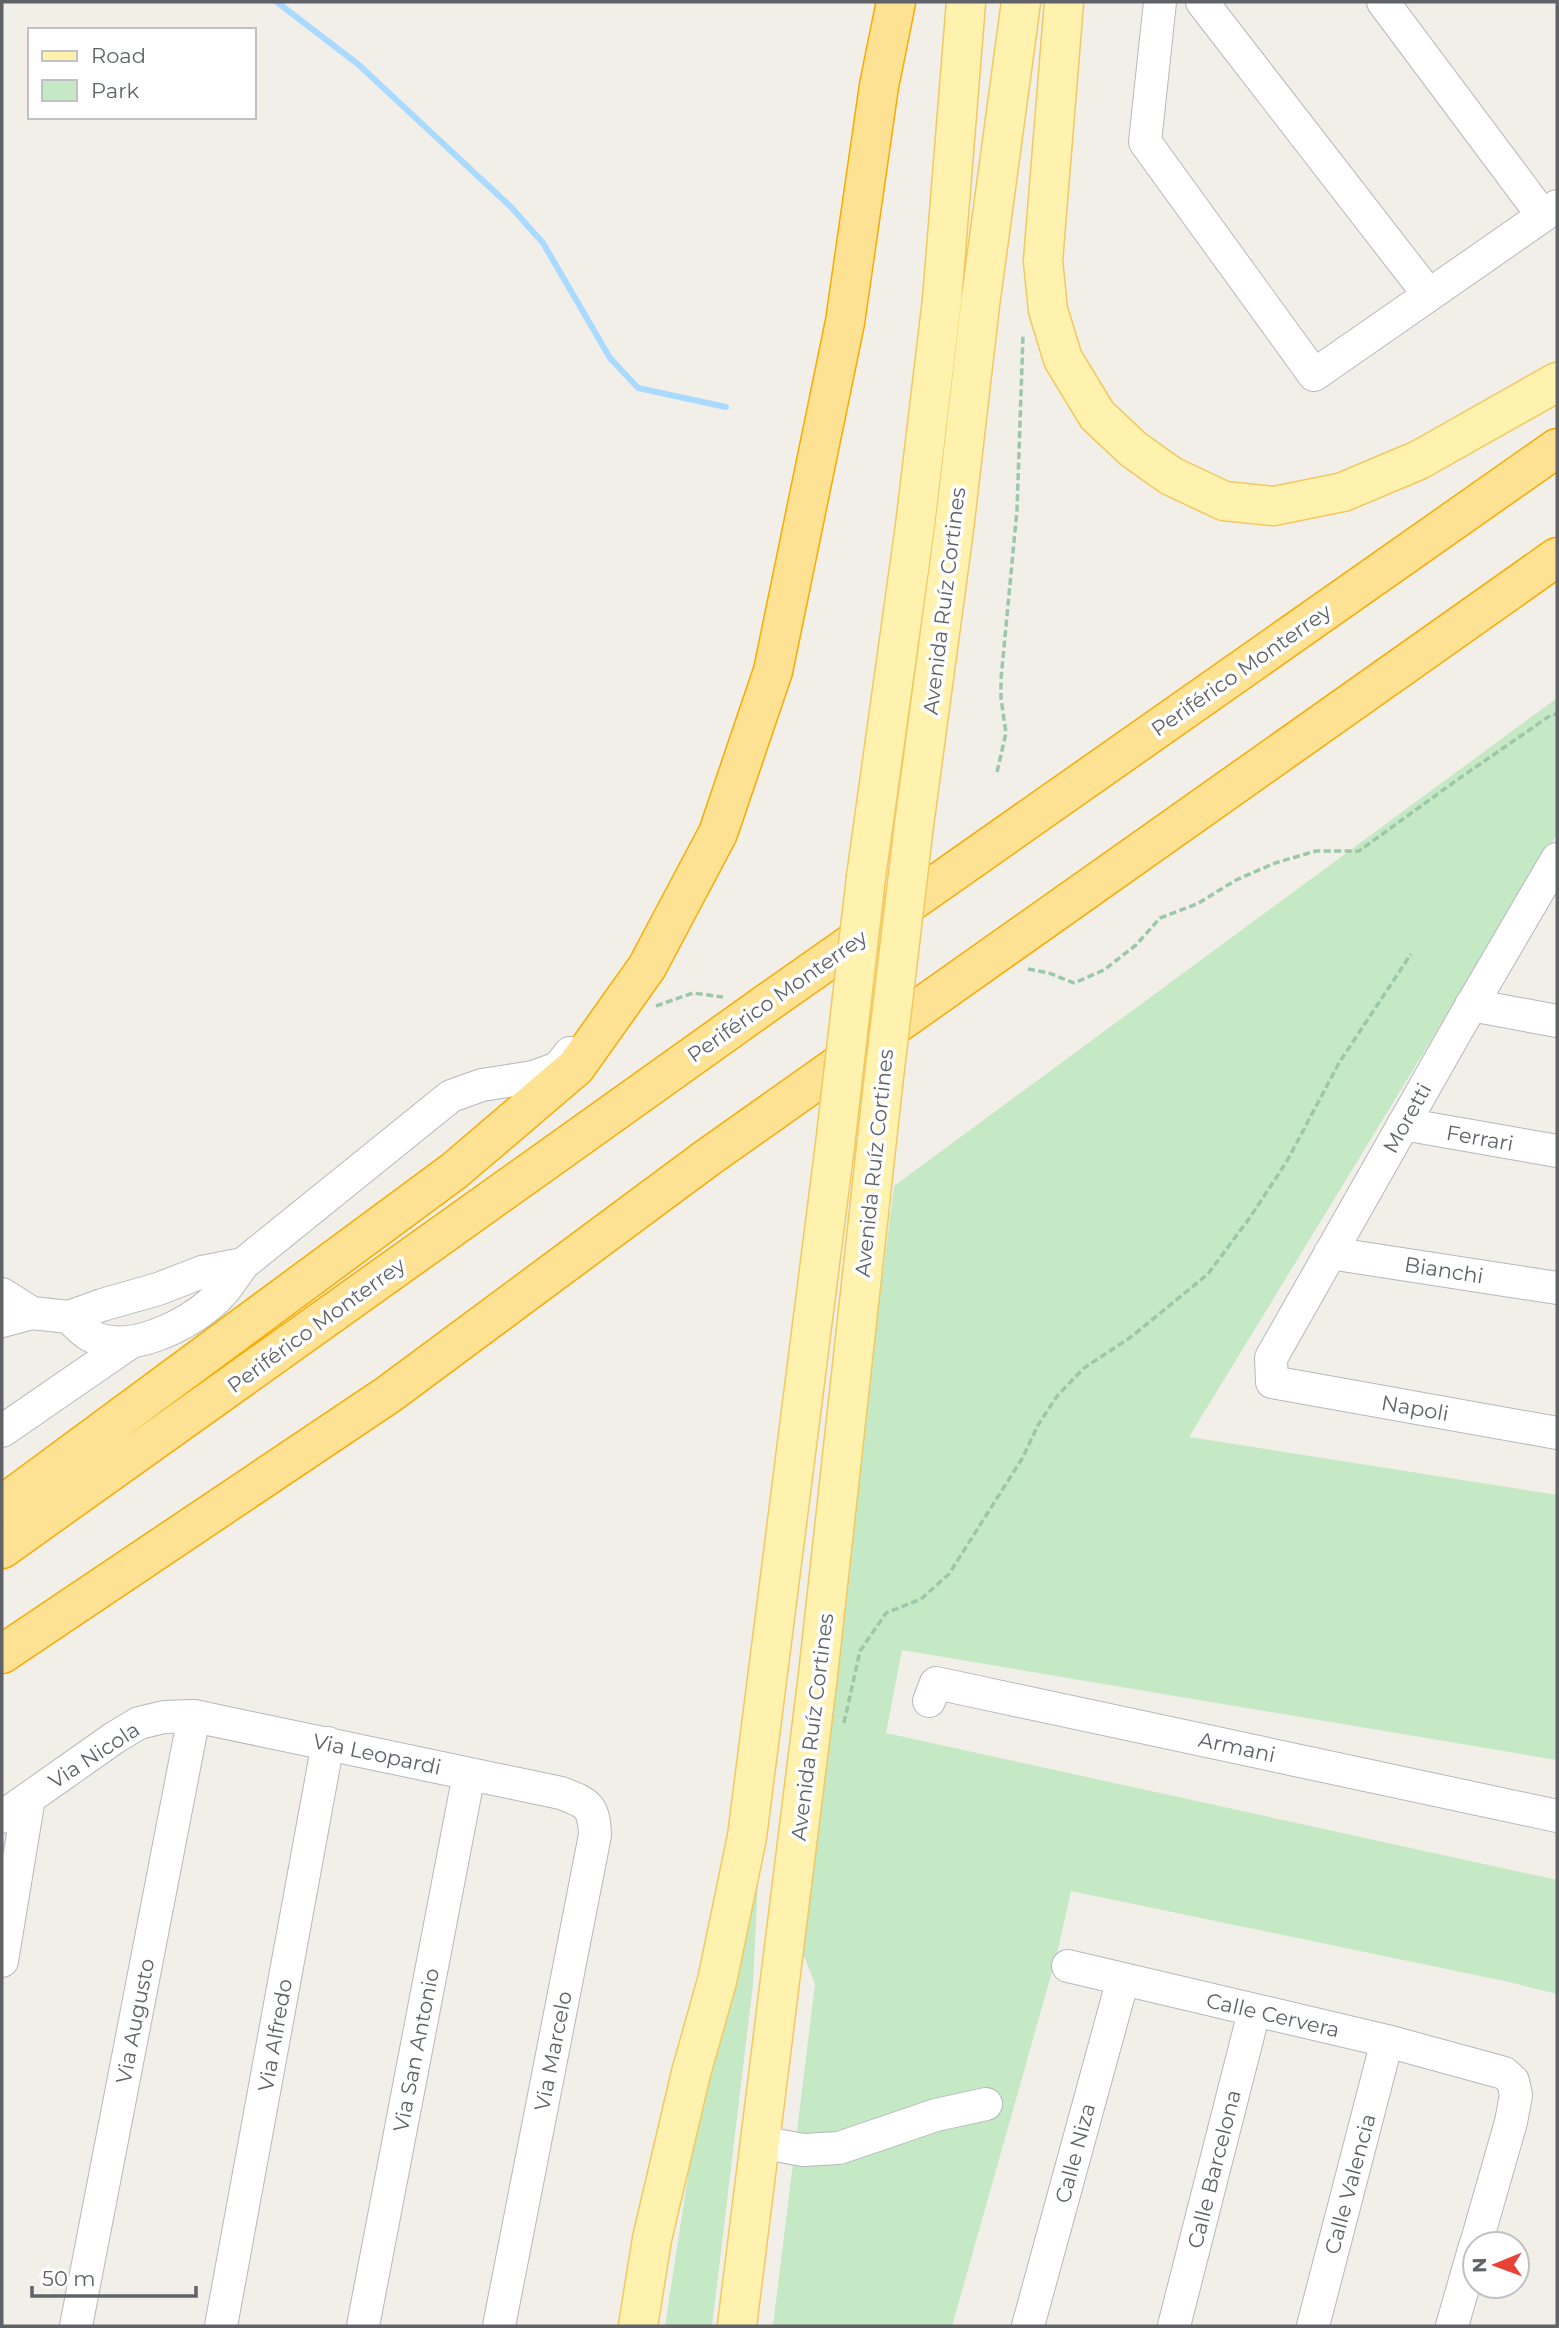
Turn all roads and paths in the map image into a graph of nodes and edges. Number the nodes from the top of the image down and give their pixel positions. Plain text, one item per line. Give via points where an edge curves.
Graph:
1 (880, 2) edge
2 (896, 2) edge
3 (966, 2) edge
4 (1021, 2) edge
5 (1064, 2) edge
6 (1160, 2) edge
7 (1202, 2) edge
8 (1383, 2) edge
9 (879, 86) junction
10 (1550, 211) edge
11 (1429, 295) junction
12 (845, 323) junction
13 (1024, 326) dead end
14 (1557, 382) edge
15 (1557, 448) edge
16 (1557, 557) edge
17 (1557, 714) edge
18 (997, 772) dead end
19 (1554, 873) edge
20 (1411, 954) dead end
21 (1019, 967) dead end
22 (1471, 1004) junction
23 (1557, 1021) edge
24 (1403, 1124) junction
25 (1557, 1151) edge
26 (1330, 1253) junction
27 (243, 1264) junction
28 (1557, 1288) edge
29 (2, 1294) edge
30 (32, 1313) junction
31 (69, 1317) junction
32 (2, 1321) edge
33 (131, 1342) junction
34 (1272, 1382) joint
35 (2, 1431) edge
36 (1557, 1433) edge
37 (2, 1505) edge
38 (2, 1549) edge
39 (2, 1654) edge
40 (929, 1701) dead end
41 (194, 1716) junction
42 (843, 1729) dead end
43 (328, 1743) junction
44 (469, 1774) junction
45 (561, 1793) joint
46 (29, 1798) junction
47 (1557, 1816) edge
48 (2, 1817) edge
49 (2, 1961) edge
50 (1069, 1966) dead end
51 (1122, 1979) junction
52 (1254, 2011) junction
53 (1387, 2041) junction
54 (986, 2104) dead end
55 (760, 2142) junction
56 (1479, 2230) edge
57 (1461, 2294) edge
58 (76, 2326) edge
59 (221, 2326) edge
60 (363, 2326) edge
61 (499, 2326) edge
62 (638, 2326) edge
63 (737, 2326) edge
64 (1028, 2326) edge
65 (1174, 2326) edge
66 (1313, 2326) edge
67 (1452, 2326) edge

1 - 9 street
2 - 9 highway
3 - 62 main road, Avenida Ruíz Cortines, bridge via 942,300 747,1837 717,1981 652,2239
4 - 55 main road, Avenida Ruíz Cortines, bridge via 883,1085 818,1675
5 - 14 main road via 1043,261 1048,310 1063,359 1097,415 1133,449 1171,476 1224,501 1275,506 1343,492 1419,460
6 - 11 street via 1145,142 1314,374
7 - 11 street
8 - 10 street
9 - 12 highway
10 - 11 street
12 - 27 street via 738,769 658,935 558,1068 451,1096
12 - 37 highway via 773,671 718,833 647,967 576,1067 454,1171
13 - 18 path via 1017,510 1001,679 1006,733
15 - 38 highway, Periférico Monterrey via 777,995
16 - 39 highway via 718,1150 389,1394
17 - 21 path via 1359,851 1316,850 1236,880 1197,904 1160,918 1104,971 1074,983
19 - 22 street, Moretti
20 - 42 path via 1339,1063 1287,1161 1208,1273 1131,1337 1084,1368 1038,1425 1023,1457 949,1574 921,1599 886,1613 860,1651
22 - 23 street
22 - 24 street, Moretti
24 - 25 street, Ferrari
24 - 26 street, Moretti
26 - 28 street, Bianchi
26 - 34 street, Moretti via 1271,1358
27 - 31 street via 202,1272
27 - 33 street via 217,1298 179,1326
29 - 30 street
30 - 31 street
30 - 32 street
31 - 33 street via 97,1339
33 - 35 street
34 - 36 street, Napoli
40 - 47 street, Armani via 936,1683
41 - 43 street, Via Leopardi
41 - 46 street, Via Nicola via 139,1723
41 - 58 street, Via Augusto
43 - 44 street, Via Leopardi
43 - 59 street, Via Alfredo
44 - 45 street, Via Leopardi
44 - 60 street, Via San Antonio
45 - 61 street, Via Marcelo via 583,1801 592,1811 594,1835
46 - 48 street, Via Nicola
46 - 49 street
50 - 51 street, Calle Cervera
51 - 52 street, Calle Cervera
51 - 64 street, Calle Niza
52 - 53 street, Calle Cervera
52 - 65 street, Calle Barcelona
53 - 56 street, Calle Cervera via 1504,2073 1513,2081 1516,2095 1511,2122
53 - 66 street, Calle Valencia
54 - 55 street via 936,2115 839,2148 803,2150
55 - 63 main road, Avenida Ruíz Cortines
57 - 67 street, Calle Cervera

